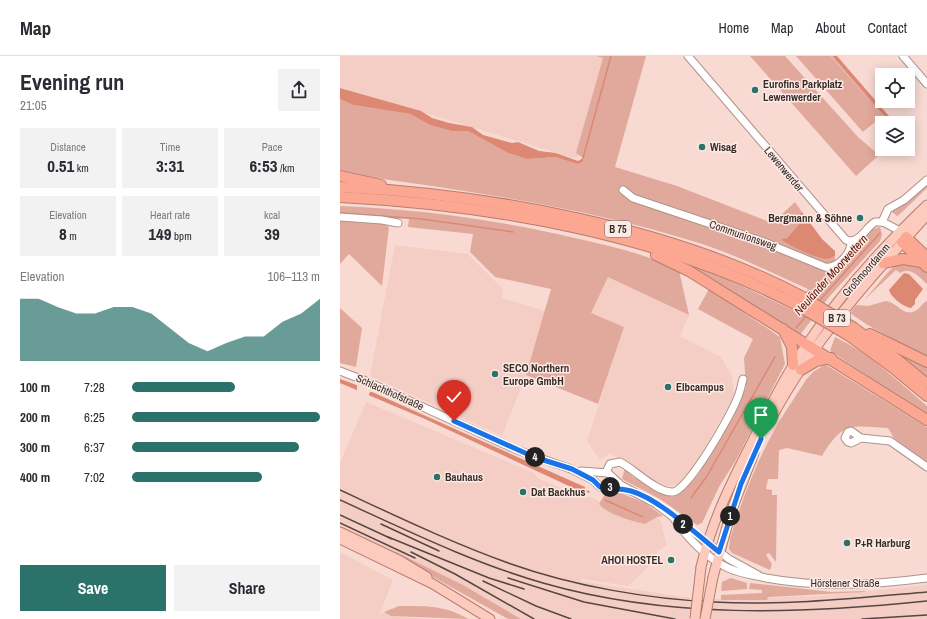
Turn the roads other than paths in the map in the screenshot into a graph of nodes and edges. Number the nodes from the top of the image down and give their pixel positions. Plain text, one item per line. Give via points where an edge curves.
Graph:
1 (688, 56) edge
2 (903, 56) edge
3 (927, 84) edge
4 (340, 176) edge
5 (927, 180) edge
6 (340, 187) edge
7 (623, 190) dead end
8 (424, 194) junction
9 (340, 197) edge
10 (927, 205) edge
11 (927, 215) edge
12 (340, 216) edge
13 (882, 222) junction
14 (398, 223) dead end
15 (901, 237) junction
16 (627, 241) junction
17 (851, 242) junction
18 (925, 262) edge
19 (883, 263) junction
20 (800, 301) junction
21 (783, 329) junction
22 (851, 332) junction
23 (811, 346) junction
24 (831, 358) junction
25 (927, 362) edge
26 (797, 367) junction
27 (340, 371) edge
28 (743, 379) dead end
29 (927, 384) edge
30 (927, 396) edge
31 (927, 420) edge
32 (861, 438) dead end
33 (927, 467) edge
34 (572, 469) junction
35 (598, 473) junction
36 (608, 474) junction
37 (595, 482) junction
38 (606, 487) junction
39 (632, 491) junction
40 (673, 517) junction
41 (340, 532) edge
42 (340, 539) edge
43 (707, 543) junction
44 (719, 552) junction
45 (704, 553) junction
46 (717, 561) junction
47 (763, 577) junction
48 (927, 578) edge
49 (433, 584) junction
50 (490, 619) edge
51 (696, 619) edge
52 (705, 619) edge

1 - 17 street, Lewenwerder via 839,233
2 - 3 street
4 - 8 highway, B 75
5 - 13 street via 904,200 888,209
6 - 8 highway, B 75
7 - 17 street, Communionsweg via 632,198 764,242 824,267 840,263
8 - 20 highway, B 75 via 539,212 629,232 745,269
9 - 16 highway, B 75 via 452,207 544,222
10 - 15 main road, Großmoordamm
11 - 15 main road, Großmoordamm
12 - 14 street
13 - 15 street
13 - 17 street via 873,223 859,238
15 - 18 highway
15 - 19 main road, Großmoordamm
15 - 23 main road, Großmoordamm / B 73 via 851,286
16 - 20 highway, B 75 via 675,255
16 - 21 highway, B 75 via 689,271
18 - 19 highway via 903,259
19 - 23 main road, Großmoordamm / B 73
20 - 22 highway, B 75, bridge
21 - 23 highway, B 75
21 - 26 highway via 792,347
22 - 25 highway, B 75 via 891,344
22 - 29 highway, B 75 via 898,360
22 - 30 highway, B 75
23 - 24 highway, B 75
23 - 26 main road, Großmoordamm / B 73
24 - 26 highway
24 - 31 highway, B 75
26 - 43 main road, Großmoordamm / B 73 via 728,492
26 - 44 main road, Großmoordamm / B 73 via 750,461
27 - 34 street, Schlachthofstraße via 534,457
28 - 36 street via 737,400 704,457 690,478 677,491 672,492 656,486 620,462 610,464
32 - 33 street via 890,441
34 - 35 street, Schlachthofstraße
34 - 37 street, Schlachthofstraße
35 - 36 street, Schlachthofstraße
35 - 37 street
36 - 38 street via 611,482
36 - 39 street, Schlachthofstraße
37 - 38 street, Schlachthofstraße
38 - 39 street, Schlachthofstraße
39 - 40 street, Schlachthofstraße
40 - 43 street, Schlachthofstraße
40 - 45 street, Schlachthofstraße
41 - 49 main road via 413,567
42 - 49 main road
43 - 44 street, Schlachthofstraße
43 - 45 main road, Großmoordamm / B 73
44 - 46 main road, Großmoordamm / B 73
44 - 47 street, Hörstener Straße
45 - 46 street, Schlachthofstraße
45 - 51 main road, B 73, bridge
46 - 47 street, Hörstener Straße via 738,572
46 - 52 main road, B 73, bridge
47 - 48 street, Hörstener Straße via 797,583 840,585
49 - 50 main road

